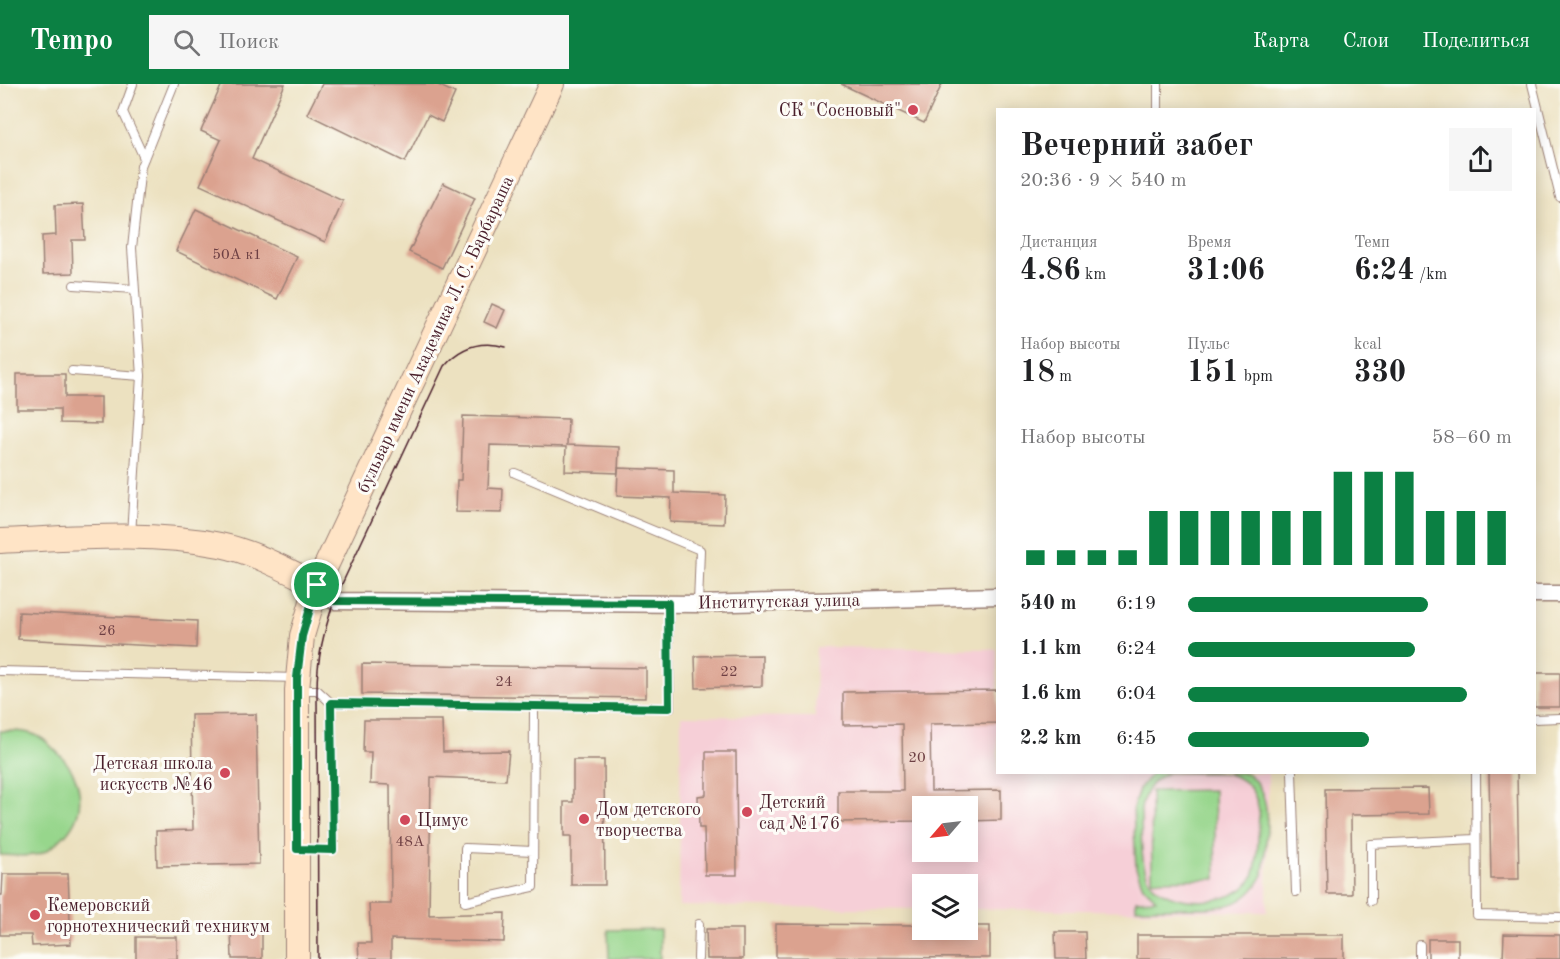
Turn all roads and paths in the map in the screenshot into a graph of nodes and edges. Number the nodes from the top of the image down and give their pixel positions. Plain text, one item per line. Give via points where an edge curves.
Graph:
1 (133, 84) edge
2 (174, 84) edge
3 (552, 84) edge
4 (1158, 84) edge
5 (1532, 84) edge
6 (1158, 108) edge
7 (144, 158) junction
8 (1560, 197) edge
9 (74, 285) dead end
10 (134, 289) junction
11 (72, 371) dead end
12 (141, 376) junction
13 (515, 472) dead end
14 (131, 536) junction
15 (0, 541) edge
16 (317, 585) junction
17 (1536, 594) edge
18 (1560, 594) edge
19 (996, 596) edge
20 (668, 603) junction
21 (698, 604) junction
22 (0, 671) edge
23 (297, 684) junction
24 (331, 703) junction
25 (534, 707) junction
26 (1560, 718) edge
27 (1536, 719) edge
28 (1292, 774) edge
29 (1476, 774) edge
30 (1476, 839) junction
31 (297, 849) junction
32 (533, 851) junction
33 (1296, 892) dead end
34 (1371, 901) dead end
35 (1560, 917) edge
36 (699, 924) dead end
37 (1420, 945) dead end
38 (297, 959) edge
39 (698, 959) edge
40 (1420, 959) edge

1 - 7 lane via 123,112
2 - 7 lane
3 - 16 street, бульвар имени Академика Л. С. Барбараша
4 - 6 lane
5 - 8 lane
7 - 10 lane via 132,248
9 - 10 lane
10 - 12 lane
11 - 12 lane
12 - 14 lane
13 - 21 lane via 700,550
14 - 15 street, Институтская улица
14 - 16 street, Институтская улица via 220,545 263,558
16 - 20 street, Институтская улица via 334,601
16 - 23 street, бульвар имени Академика Л. С. Барбараша via 302,636
17 - 18 street
19 - 21 street, Институтская улица
20 - 21 street, Институтская улица
20 - 25 lane via 669,708
22 - 23 lane
23 - 24 lane via 316,690
23 - 31 street, бульвар имени Академика Л. С. Барбараша
24 - 25 lane
24 - 31 lane via 333,850
25 - 32 lane
26 - 27 lane
28 - 33 lane
29 - 30 lane
30 - 34 lane via 1371,844
30 - 35 lane via 1477,915
31 - 38 street, бульвар имени Академика Л. С. Барбараша
32 - 32 lane via 533,887 465,902 465,849
36 - 39 lane
37 - 40 lane

